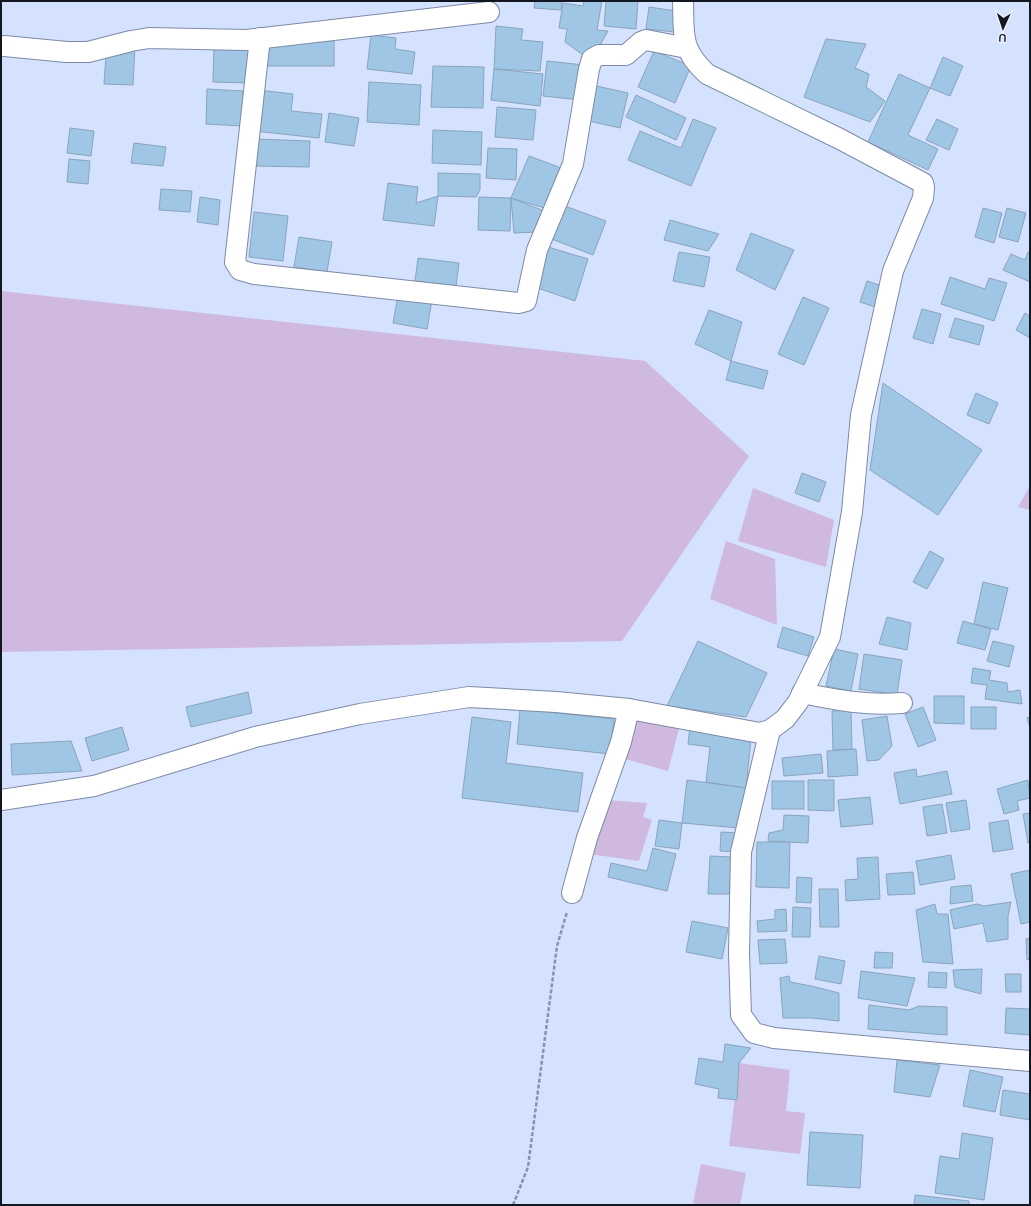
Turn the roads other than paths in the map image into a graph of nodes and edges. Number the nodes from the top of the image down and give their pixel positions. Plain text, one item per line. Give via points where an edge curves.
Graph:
1 (682, 1) edge
2 (489, 12) dead end
3 (260, 38) junction
4 (4, 46) dead end
5 (686, 48) junction
6 (802, 693) junction
7 (902, 703) dead end
8 (629, 709) junction
9 (770, 730) junction
10 (1, 800) edge
11 (572, 892) road end
12 (1030, 1060) edge

1 - 5 street
2 - 3 street
3 - 4 street via 149,38 78,52
3 - 5 street via 236,262 240,270 254,274 518,303 526,301 537,250 573,164 592,59 599,55 626,55 646,40
5 - 6 street via 696,64 707,74 840,138 923,183 924,187 923,198 893,271 861,415 852,512 830,638
6 - 7 street via 856,703
6 - 9 street via 785,719
8 - 9 street via 750,733 760,734
8 - 10 street via 556,702 462,699 360,714 262,735 94,786
8 - 11 street via 622,742 587,838
9 - 12 street via 741,852 739,961 742,1015 749,1028 754,1033 774,1038

